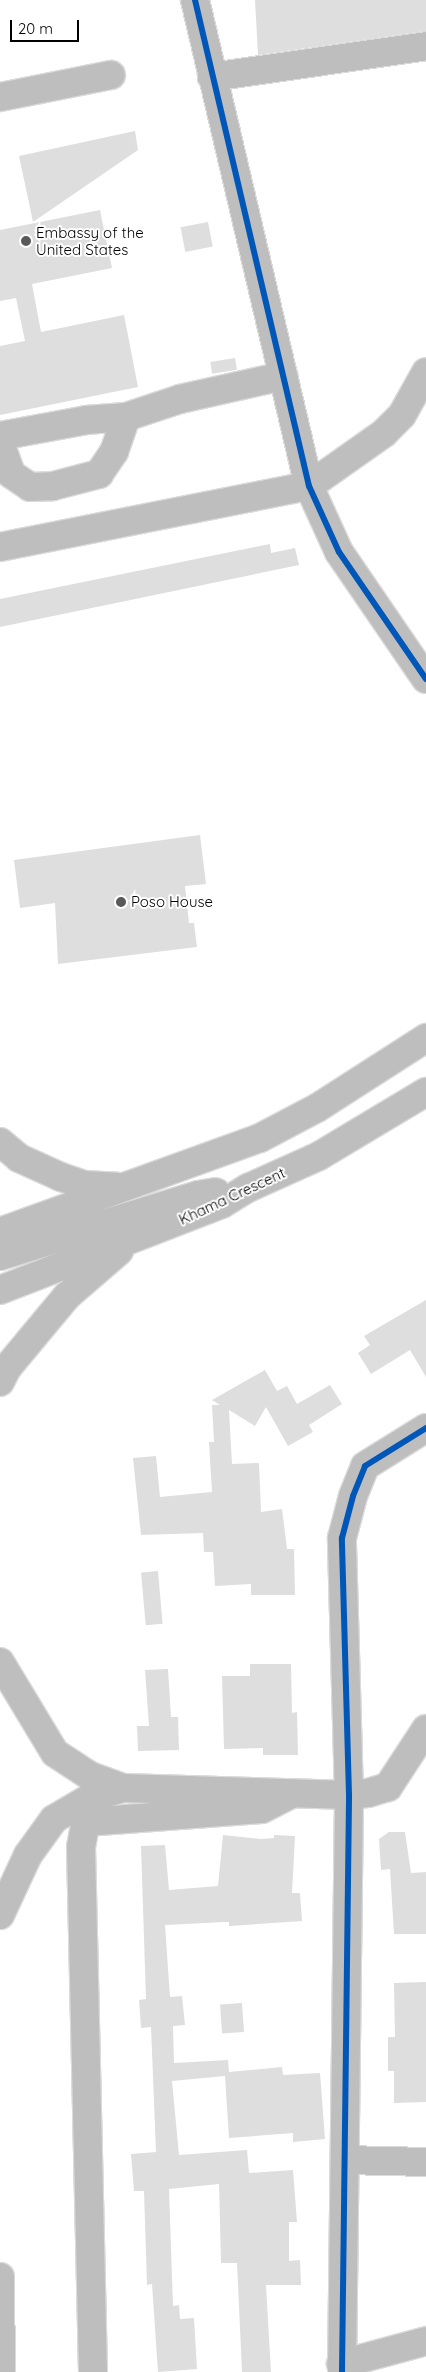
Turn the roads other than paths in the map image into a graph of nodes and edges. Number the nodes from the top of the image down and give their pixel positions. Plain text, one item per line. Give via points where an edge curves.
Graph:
1 (195, 0) edge
2 (426, 46) edge
3 (111, 75) dead end
4 (212, 77) junction
5 (0, 97) edge
6 (426, 372) edge
7 (283, 376) junction
8 (126, 417) junction
9 (0, 436) edge
10 (0, 443) edge
11 (309, 486) junction
12 (0, 547) edge
13 (426, 679) edge
14 (426, 1038) edge
15 (426, 1092) edge
16 (0, 1142) edge
17 (128, 1188) junction
18 (248, 1188) junction
19 (0, 1232) edge
20 (132, 1241) junction
21 (0, 1256) edge
22 (0, 1290) edge
23 (0, 1382) edge
24 (426, 1428) edge
25 (0, 1662) edge
26 (426, 1729) edge
27 (123, 1788) junction
28 (298, 1791) junction
29 (349, 1796) junction
30 (88, 1810) junction
31 (0, 1915) edge
32 (345, 2160) junction
33 (426, 2162) edge
34 (0, 2276) edge
35 (426, 2341) edge
36 (341, 2368) edge
37 (0, 2372) edge
38 (93, 2372) edge

1 - 4 street
2 - 4 street
3 - 5 street
4 - 7 street
6 - 11 street via 402,415 384,433
7 - 8 street via 180,399
7 - 11 street
8 - 9 street via 86,420
8 - 10 street via 114,452 99,474 53,486 30,487 12,474
11 - 12 street
11 - 13 street via 339,552
14 - 17 street via 318,1108 260,1138
15 - 18 street, Khama Crescent via 319,1156
16 - 17 street via 19,1158 61,1177 84,1185
17 - 19 street
18 - 20 street, Khama Crescent via 222,1204
18 - 21 street via 198,1195
20 - 22 street, Khama Crescent
20 - 23 street via 67,1296 7,1368
24 - 29 street via 365,1466 352,1496 342,1538
25 - 27 street via 55,1753 90,1776
26 - 29 street via 388,1787
27 - 28 street
27 - 30 street
28 - 29 street
28 - 30 street via 262,1809
29 - 32 street
30 - 31 street via 54,1819 38,1837
30 - 38 street via 81,1847
32 - 33 street
32 - 36 street
34 - 37 street
35 - 36 street

